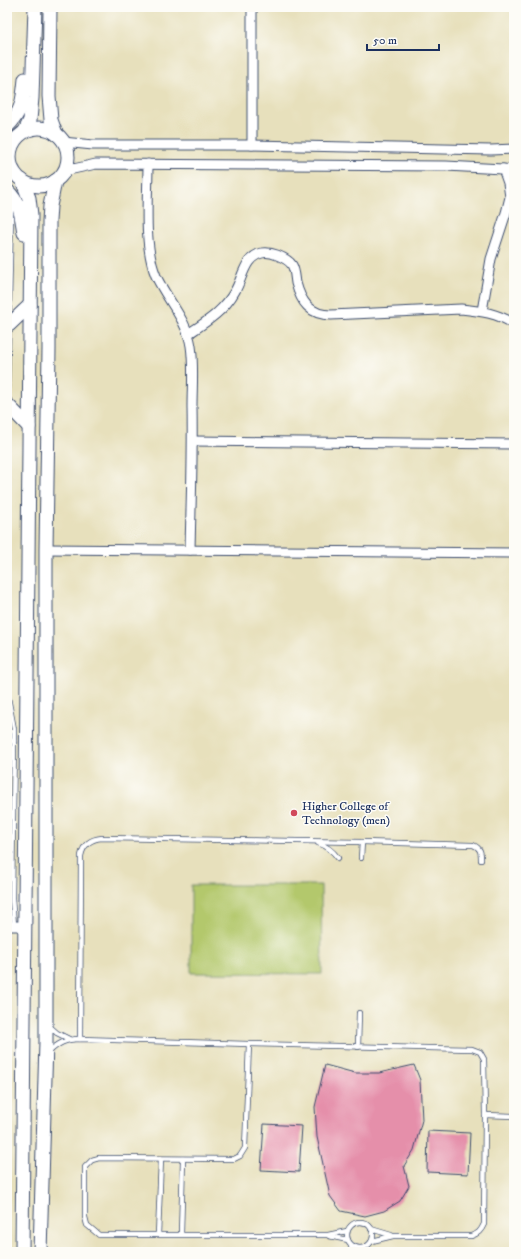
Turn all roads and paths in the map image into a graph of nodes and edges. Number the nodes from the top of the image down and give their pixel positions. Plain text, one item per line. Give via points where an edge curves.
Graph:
1 (35, 7) edge
2 (50, 7) edge
3 (252, 7) edge
4 (35, 39) junction
5 (7, 127) edge
6 (17, 137) edge
7 (60, 138) junction
8 (252, 146) junction
9 (514, 149) edge
10 (148, 164) junction
11 (503, 169) junction
12 (514, 170) edge
13 (64, 171) junction
14 (15, 176) edge
15 (55, 181) junction
16 (7, 190) edge
17 (7, 201) edge
18 (30, 251) junction
19 (30, 305) junction
20 (482, 311) junction
21 (8, 324) edge
22 (514, 324) edge
23 (188, 334) junction
24 (7, 383) edge
25 (7, 396) edge
26 (7, 404) edge
27 (29, 427) junction
28 (193, 442) junction
29 (514, 444) edge
30 (46, 550) junction
31 (190, 550) junction
32 (514, 553) edge
33 (7, 692) edge
34 (7, 741) edge
35 (14, 741) junction
36 (315, 841) junction
37 (362, 842) junction
38 (338, 858) dead end
39 (361, 858) dead end
40 (481, 860) dead end
41 (15, 926) edge
42 (359, 1013) dead end
43 (46, 1024) junction
44 (69, 1039) junction
45 (80, 1039) junction
46 (249, 1044) junction
47 (358, 1047) junction
48 (46, 1056) junction
49 (485, 1115) junction
50 (514, 1116) edge
51 (160, 1159) junction
52 (183, 1159) junction
53 (371, 1229) junction
54 (41, 1231) junction
55 (348, 1231) junction
56 (181, 1234) junction
57 (158, 1235) junction
58 (328, 1235) junction
59 (393, 1236) junction
60 (348, 1240) junction
61 (372, 1240) junction
62 (351, 1245) junction
63 (368, 1245) junction
64 (22, 1252) edge
65 (40, 1252) edge
66 (51, 1252) edge
67 (352, 1252) edge
68 (367, 1252) edge

1 - 4 main road
2 - 7 main road via 49,96 51,120
3 - 8 street
4 - 5 main road via 26,62 22,102 19,111
4 - 6 main road via 32,110 30,120
6 - 7 main road via 41,128
6 - 14 main road via 10,155
7 - 8 street via 93,145
7 - 13 main road via 68,156
8 - 9 street
10 - 11 street via 446,166
10 - 13 street via 96,164
10 - 23 street via 148,230 152,265
11 - 12 street
11 - 20 street via 510,197 491,259
13 - 15 main road
14 - 15 main road via 38,186
14 - 18 main road via 27,190 30,206
15 - 30 main road via 49,221
16 - 18 main road via 16,200 20,210
17 - 21 lane via 12,215
18 - 19 main road
19 - 21 main road
19 - 27 main road
20 - 22 street
20 - 23 street via 461,309 324,315 305,304 292,266 287,260 279,255 263,253 250,260 235,292 221,310
21 - 24 lane
23 - 28 street via 192,355
24 - 25 lane
26 - 27 main road
27 - 41 main road
28 - 29 street
28 - 31 street
30 - 31 street
30 - 43 main road
31 - 32 street
33 - 35 lane
34 - 35 lane
35 - 41 lane via 12,898
36 - 37 lane
36 - 38 lane via 328,848
36 - 45 lane via 96,838 85,845 81,856
37 - 39 lane
37 - 40 lane via 473,846 481,853
41 - 64 main road
42 - 47 lane
43 - 44 lane
43 - 48 main road
44 - 45 lane
44 - 48 lane via 56,1046
45 - 46 lane
46 - 47 lane
46 - 52 lane via 245,1148 240,1156 234,1159
47 - 49 lane via 472,1049 480,1052 484,1059
48 - 54 main road
49 - 50 lane
49 - 59 lane via 484,1224 480,1232 471,1236
51 - 52 lane
51 - 57 lane
51 - 57 lane via 99,1158 92,1160 85,1167 86,1225 99,1235
52 - 56 lane
53 - 55 lane via 359,1222 350,1226
53 - 59 lane
53 - 61 lane
54 - 65 main road
54 - 66 main road
55 - 58 lane
55 - 60 lane
56 - 57 lane
56 - 58 lane
58 - 60 lane
59 - 61 lane
60 - 62 lane
61 - 63 lane
62 - 63 lane via 356,1248
62 - 67 lane
63 - 68 lane

